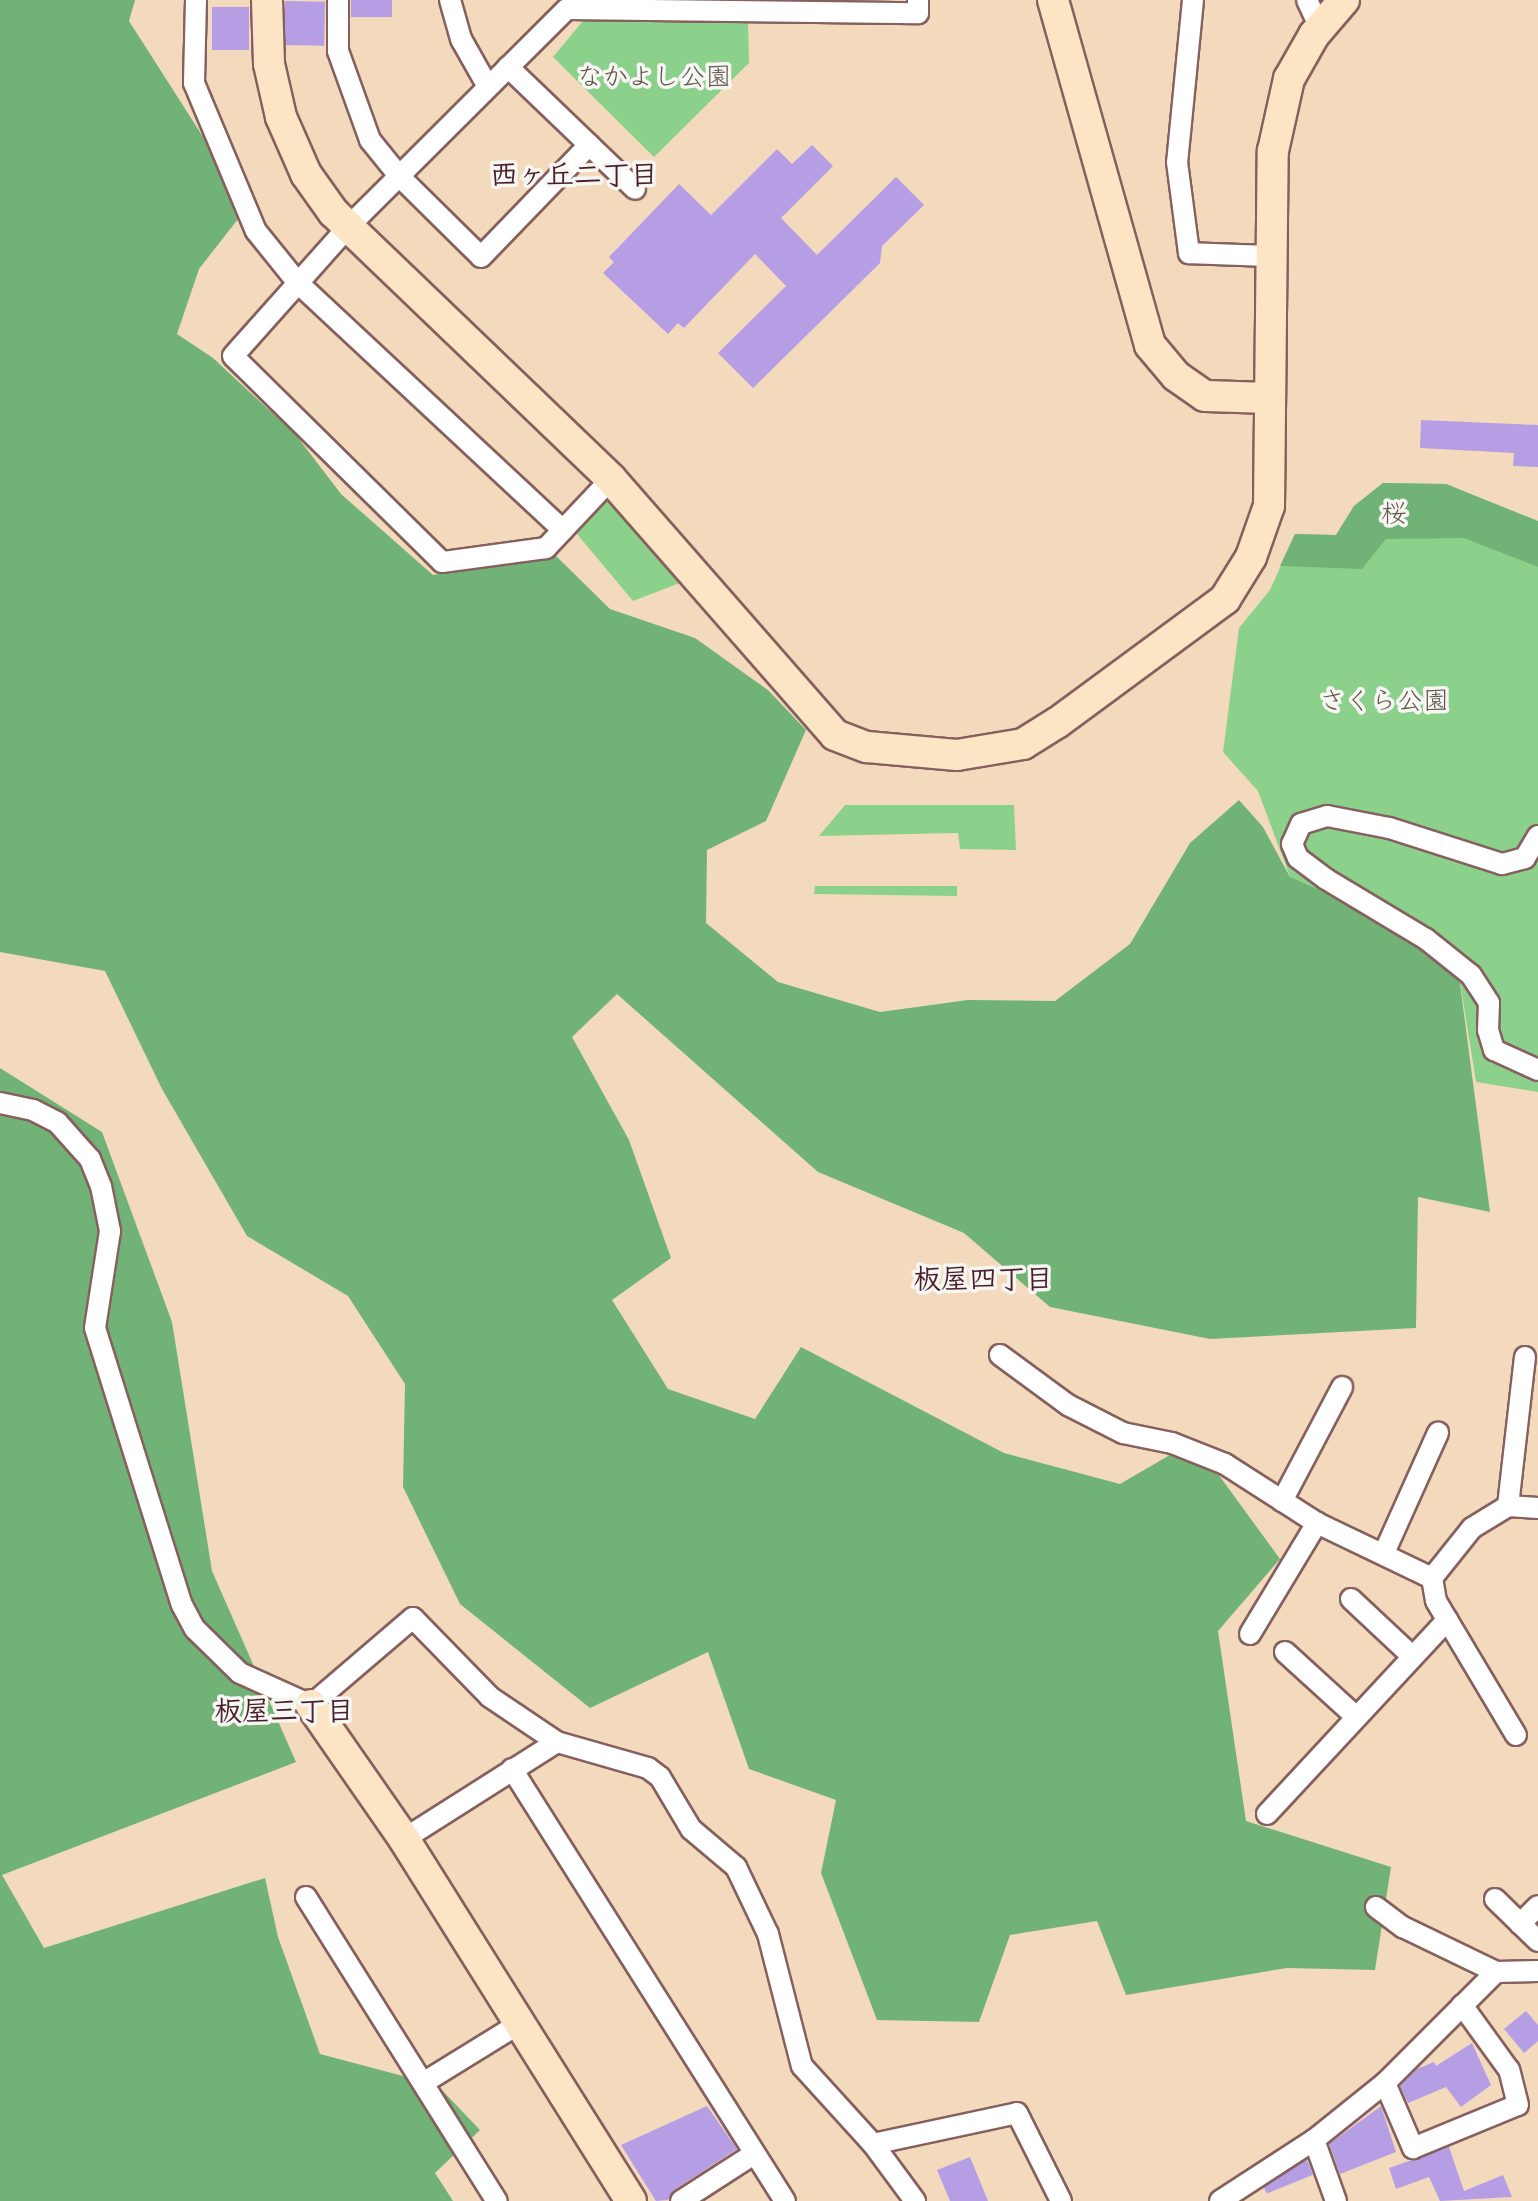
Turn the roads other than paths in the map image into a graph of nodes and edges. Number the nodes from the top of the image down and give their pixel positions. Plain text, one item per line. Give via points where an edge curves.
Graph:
1 (196, 0) edge
2 (267, 0) edge
3 (338, 0) edge
4 (450, 0) edge
5 (918, 0) edge
6 (1053, 0) edge
7 (1193, 0) edge
8 (1307, 0) edge
9 (1344, 0) edge
10 (565, 4) edge
11 (667, 5) edge
12 (779, 6) edge
13 (1320, 28) junction
14 (508, 67) junction
15 (488, 87) junction
16 (589, 145) junction
17 (399, 176) junction
18 (635, 189) dead end
19 (348, 227) junction
20 (1272, 256) junction
21 (298, 283) junction
22 (1270, 398) junction
23 (611, 479) junction
24 (563, 530) junction
25 (1538, 836) edge
26 (1538, 1070) edge
27 (0, 1103) edge
28 (1000, 1355) dead end
29 (1525, 1357) dead end
30 (1342, 1387) dead end
31 (1438, 1433) dead end
32 (1282, 1501) junction
33 (1508, 1506) junction
34 (1538, 1508) edge
35 (1317, 1523) junction
36 (1384, 1553) junction
37 (1432, 1578) junction
38 (1351, 1599) dead end
39 (1447, 1620) junction
40 (1250, 1634) dead end
41 (1285, 1652) dead end
42 (1412, 1656) junction
43 (311, 1705) junction
44 (1354, 1715) junction
45 (1516, 1735) dead end
46 (557, 1742) junction
47 (512, 1769) junction
48 (1267, 1814) dead end
49 (404, 1839) junction
50 (306, 1897) dead end
51 (1495, 1899) dead end
52 (1538, 1906) edge
53 (1376, 1907) dead end
54 (1520, 1924) junction
55 (1538, 1941) edge
56 (1538, 1971) edge
57 (1496, 1972) junction
58 (1462, 2005) junction
59 (517, 2025) junction
60 (423, 2083) junction
61 (1385, 2083) junction
62 (1314, 2140) junction
63 (873, 2144) junction
64 (754, 2154) junction
65 (497, 2201) edge
66 (631, 2201) edge
67 (681, 2201) edge
68 (785, 2201) edge
69 (915, 2201) edge
70 (1061, 2201) edge
71 (1220, 2201) edge
72 (1336, 2201) edge

1 - 21 street via 194,83 256,231
2 - 19 street via 269,64 281,117 306,174
3 - 17 street via 338,51 350,89 370,140
4 - 15 street via 461,39
5 - 12 street via 918,13
6 - 22 street via 1150,345 1176,376 1205,396
7 - 20 street via 1177,162 1189,253
8 - 13 street
9 - 13 street
10 - 11 street
10 - 14 street
11 - 12 street
13 - 20 street via 1289,79 1273,151
14 - 15 street
14 - 16 street
15 - 17 street
16 - 17 street via 481,257
16 - 18 street
17 - 19 street
19 - 21 street
19 - 23 street
20 - 22 street
21 - 24 street
21 - 24 street via 233,356 442,562 546,548
22 - 23 street via 1269,506 1251,557 1225,599 1023,744 957,755 867,747 835,735
23 - 24 street
25 - 26 street via 1525,858 1502,864 1399,831 1327,816 1301,824 1292,844 1298,858 1326,879 1426,939 1471,975 1489,1003 1494,1050
27 - 43 street via 57,1122 90,1159 101,1186 110,1231 95,1328 182,1605 195,1629 240,1673
28 - 32 street via 1068,1405 1123,1433 1172,1443 1225,1464
29 - 33 street
30 - 32 street
31 - 36 street
32 - 35 street
33 - 34 street
33 - 37 street via 1472,1528
35 - 36 street
35 - 40 street
36 - 37 street
37 - 39 street
38 - 42 street
39 - 42 street
39 - 45 street
41 - 44 street
42 - 44 street
43 - 46 street via 413,1618 490,1697
43 - 49 street
44 - 48 street
46 - 47 street
46 - 63 street via 648,1768 660,1777 691,1829 736,1867 768,1934 802,2066
47 - 49 street
47 - 64 street
49 - 59 street
50 - 60 street
51 - 54 street
52 - 54 street
53 - 57 street via 1403,1927
54 - 55 street
56 - 57 street
57 - 58 street
58 - 61 street
58 - 61 street via 1509,2070 1518,2105 1413,2148
59 - 60 street
59 - 66 street
60 - 65 street
61 - 62 street
62 - 71 street
62 - 72 street
63 - 69 street
63 - 70 street via 1017,2113
64 - 67 street
64 - 68 street

